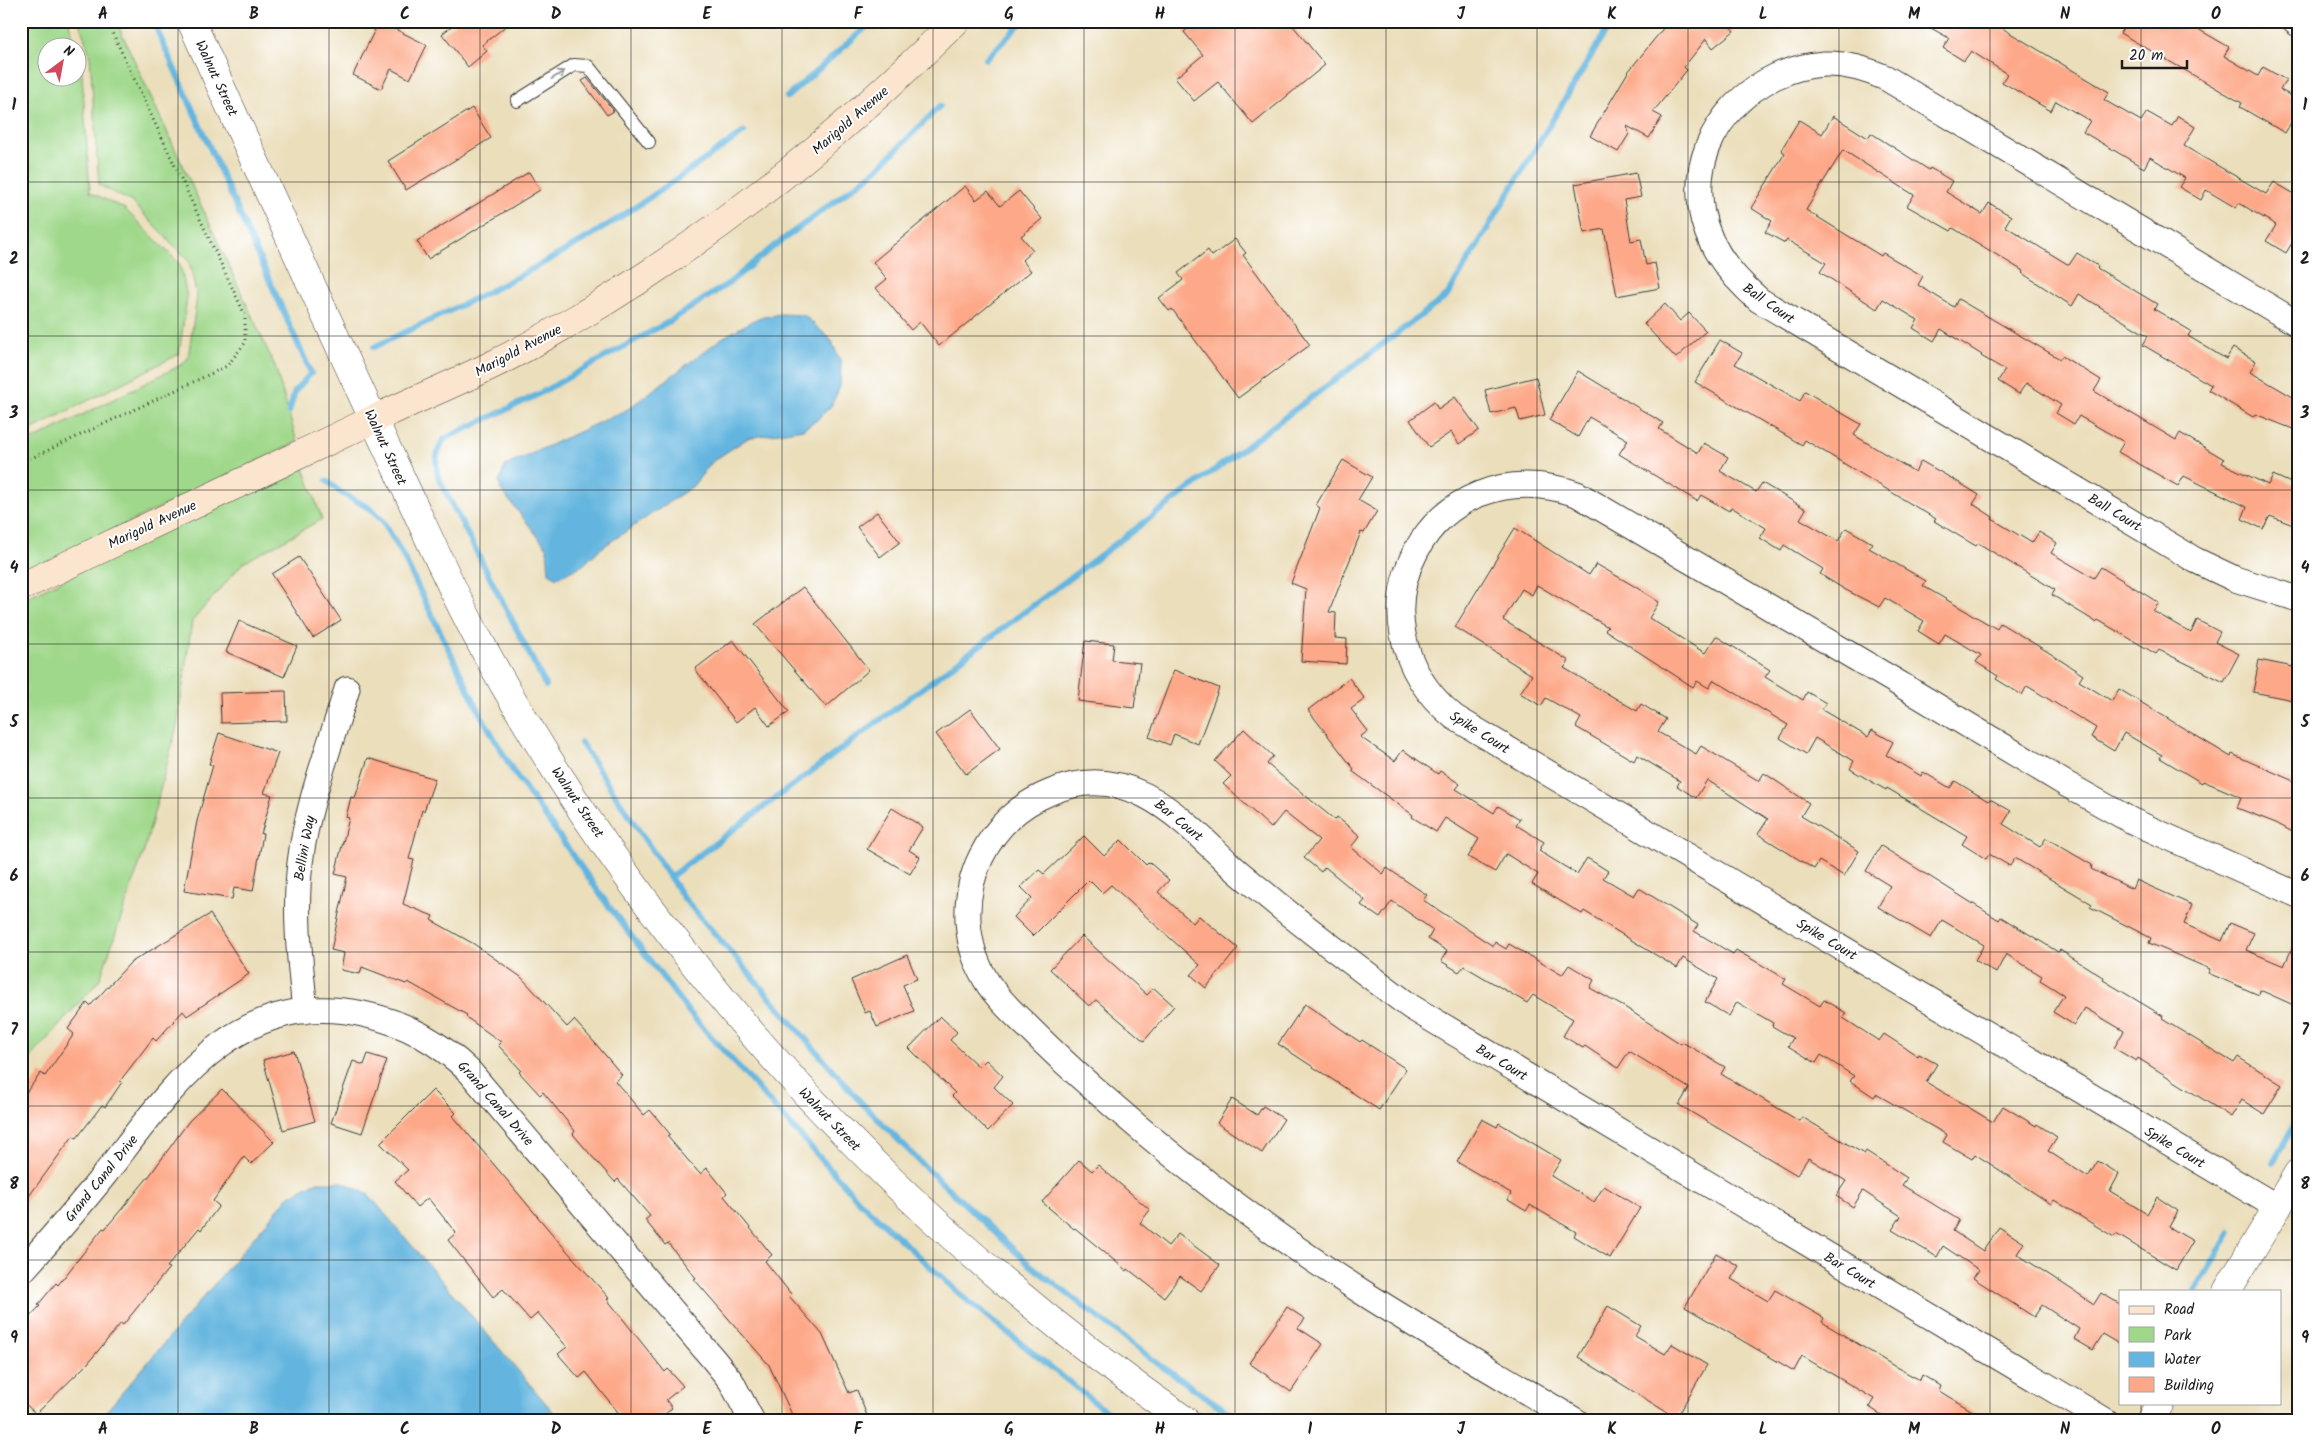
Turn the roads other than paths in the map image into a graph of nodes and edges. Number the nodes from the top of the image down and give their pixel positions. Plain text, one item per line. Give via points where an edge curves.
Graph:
1 (191, 21) edge
2 (956, 21) edge
3 (2294, 21) edge
4 (2298, 24) edge
5 (517, 100) dead end
6 (649, 142) dead end
7 (2298, 324) edge
8 (372, 420) junction
9 (21, 587) edge
10 (2298, 599) edge
11 (347, 689) dead end
12 (2298, 895) edge
13 (304, 1011) junction
14 (2298, 1172) edge
15 (2277, 1208) junction
16 (21, 1272) edge
17 (2229, 1290) edge
18 (2159, 1404) edge
19 (752, 1421) edge
20 (1186, 1421) edge
21 (1576, 1421) edge
22 (2106, 1421) edge
23 (2150, 1421) edge

1 - 8 street, Walnut Street
2 - 8 main road, Marigold Avenue via 874,100 796,168 659,267 498,363
3 - 4 street
5 -> 6 lane via 574,65 588,66
7 - 10 street, Ball Court via 1886,78 1867,70 1825,64 1804,66 1770,78 1728,113 1704,161 1700,197 1709,236 1738,282 1758,300 2195,560 2235,578
8 - 9 main road, Marigold Avenue
8 - 20 street, Walnut Street via 438,559 525,721 574,799 688,956 753,1036 822,1112 933,1222 1074,1340
11 - 13 street, Bellini Way via 312,806 300,860 297,916
12 - 15 street, Spike Court via 2180,843 2074,789 1577,494 1534,485 1501,487 1480,493 1440,518 1413,557 1401,603 1406,652 1420,682 1454,717
13 - 16 street, Grand Canal Drive via 249,1027 207,1053 166,1095 90,1193
13 - 19 street, Grand Canal Drive via 336,1010 378,1017 403,1025 451,1054 487,1091 714,1360
14 - 15 street
15 - 17 street
18 - 23 street
21 - 22 street, Bar Court via 1371,1298 1220,1193 1119,1111 1010,1010 990,987 978,966 967,918 976,867 998,828 1032,800 1060,788 1113,785 1162,803 1320,940 1411,1007

